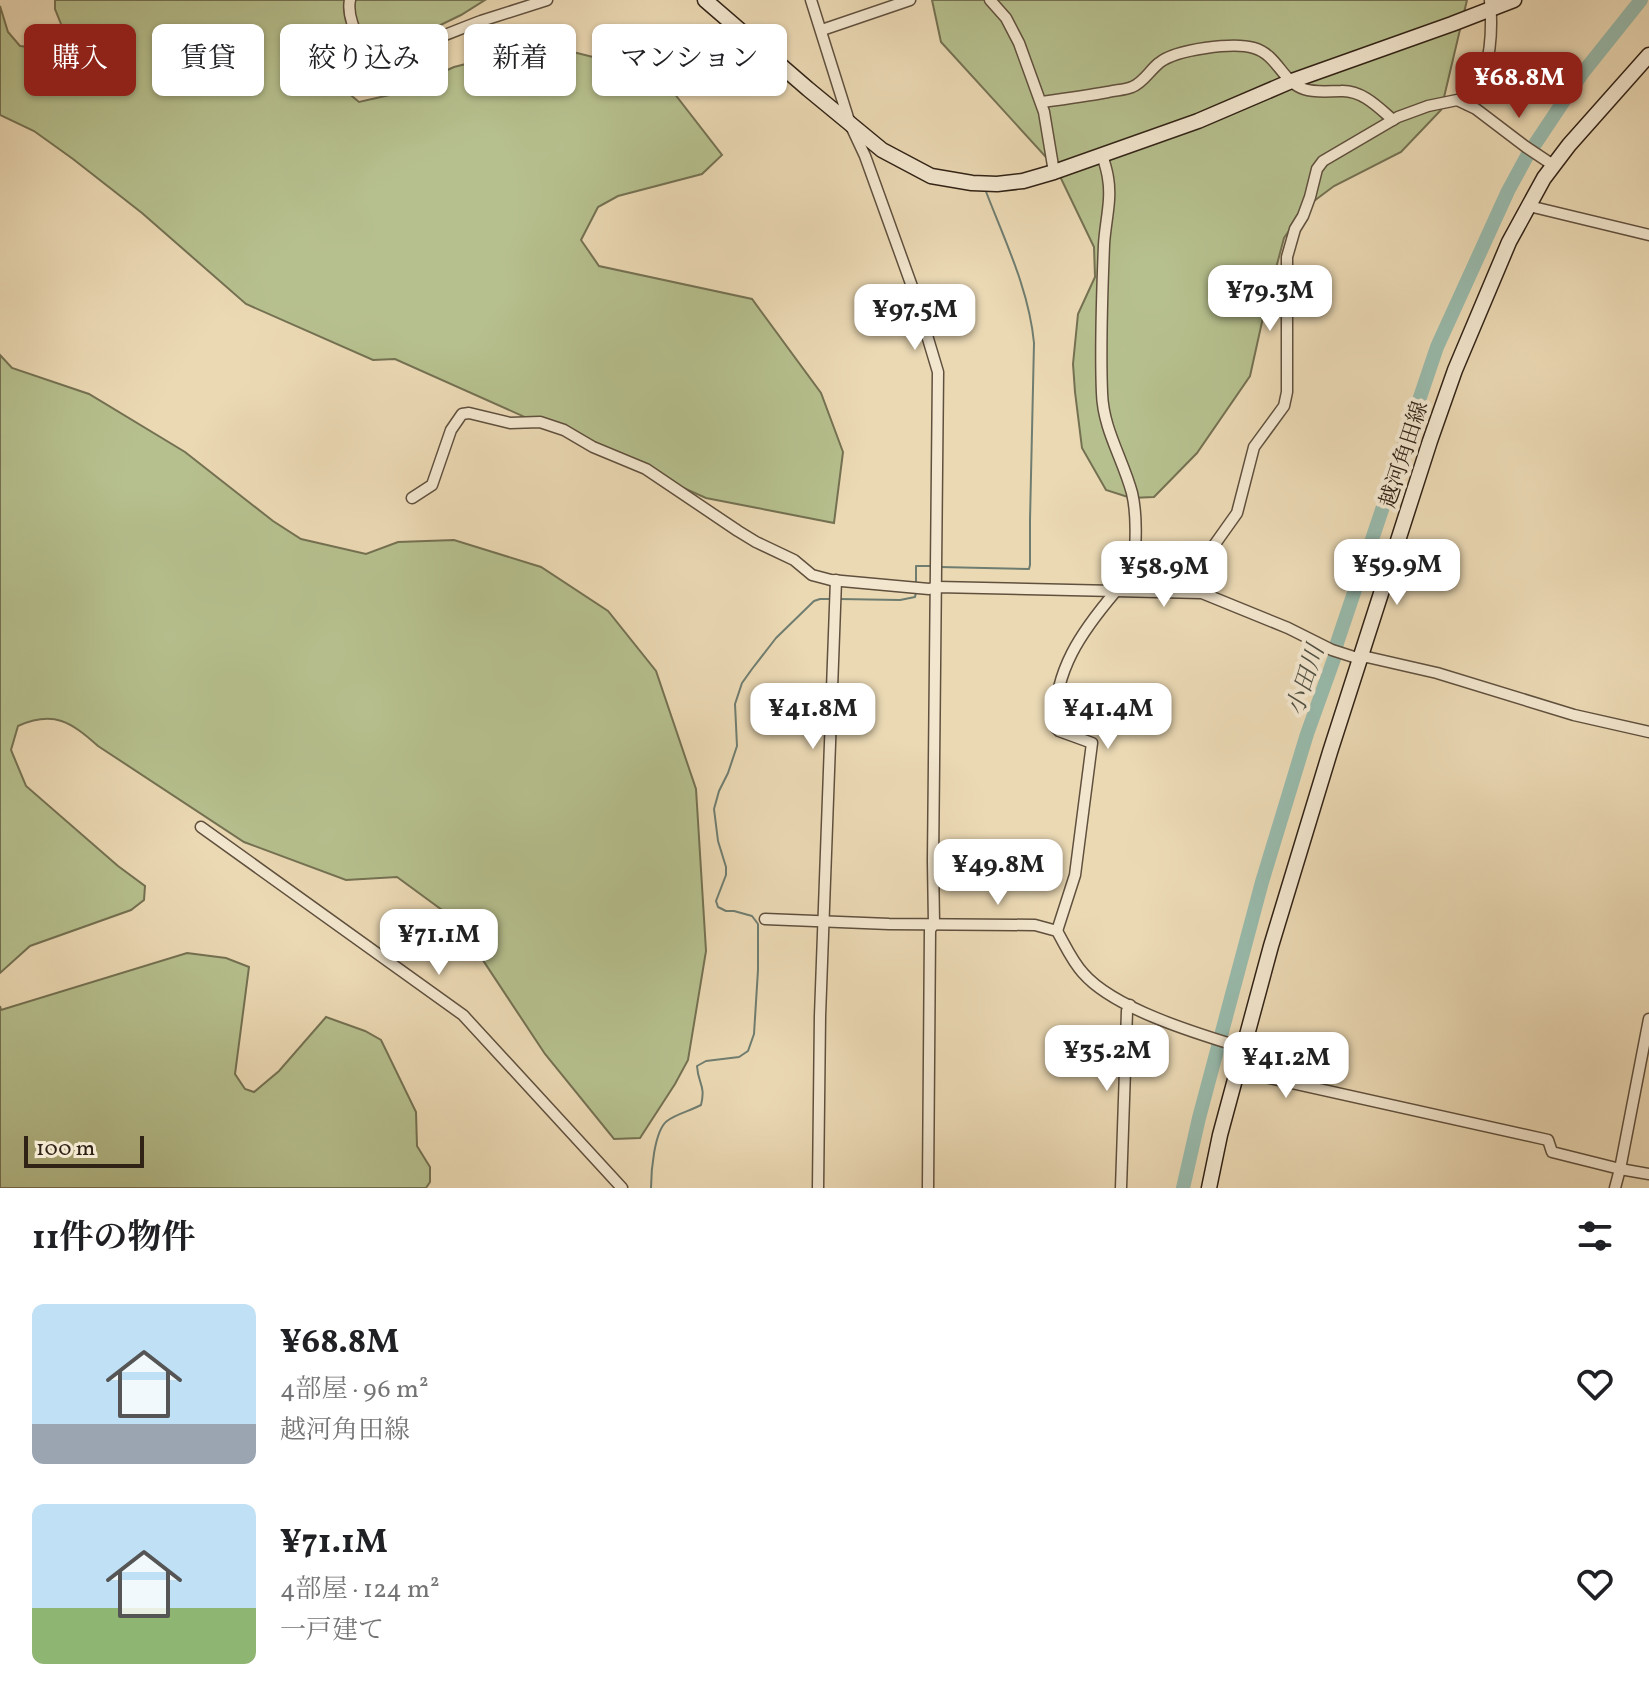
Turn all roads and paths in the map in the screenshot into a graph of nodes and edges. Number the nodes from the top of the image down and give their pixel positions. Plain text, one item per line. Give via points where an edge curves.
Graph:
1 (350, 0) edge
2 (547, 0) edge
3 (705, 0) edge
4 (811, 0) edge
5 (910, 0) edge
6 (990, 0) edge
7 (1514, 0) edge
8 (1491, 4) edge
9 (822, 30) junction
10 (1649, 55) edge
11 (1289, 82) junction
12 (1042, 102) junction
13 (1467, 104) junction
14 (1393, 120) junction
15 (850, 124) junction
16 (1102, 154) junction
17 (1553, 165) junction
18 (1054, 172) junction
19 (1529, 206) junction
20 (1649, 235) edge
21 (412, 498) dead end
22 (836, 580) junction
23 (937, 587) junction
24 (1116, 591) junction
25 (1133, 591) junction
26 (1195, 592) junction
27 (1361, 657) junction
28 (1649, 732) edge
29 (201, 827) dead end
30 (765, 919) dead end
31 (824, 922) junction
32 (934, 924) junction
33 (1057, 931) junction
34 (1130, 1005) junction
35 (1649, 1019) edge
36 (1244, 1048) junction
37 (1238, 1071) junction
38 (1620, 1169) junction
39 (1649, 1174) edge
40 (622, 1188) edge
41 (818, 1188) edge
42 (928, 1188) edge
43 (1121, 1188) edge
44 (1209, 1188) edge
45 (1615, 1188) edge

1 - 2 street via 361,43 384,49 425,42
3 - 15 main road
4 - 9 street
5 - 9 street
6 - 12 street via 1019,43
7 - 8 main road
8 - 11 main road via 1452,24
8 - 13 street via 1487,65
9 - 15 street
10 - 17 main road, 越河角田線
11 - 12 street via 1264,52 1233,45 1172,55 1132,87
11 - 14 street via 1307,90 1358,94
11 - 16 main road
12 - 18 street
13 - 14 street via 1457,100 1428,106
13 - 17 street
14 - 26 street via 1317,169 1287,257 1284,406 1254,447 1237,513 1210,551
15 - 18 main road via 882,150 931,176 997,184
15 - 23 street via 895,238 938,372
16 - 18 main road
16 - 25 street via 1109,179 1102,396 1134,506
17 - 19 main road, 越河角田線
19 - 20 street
19 - 27 main road, 越河角田線 via 1455,370
21 - 22 street via 432,485 462,414 510,423 540,422 646,469 812,575
22 - 23 street
22 - 31 street
23 - 24 street
23 - 32 street
24 - 25 street
24 - 33 street via 1071,652 1055,717 1059,731 1092,743 1075,875
25 - 26 street
26 - 27 street via 1332,650
27 - 28 street
27 - 36 main road, 越河角田線
29 - 40 street via 463,1015
30 - 31 street
31 - 32 street
31 - 41 street
32 - 33 street via 1035,925
32 - 42 street via 928,1002
33 - 34 street via 1084,974 1105,993
34 - 36 street
34 - 43 street
35 - 38 street
36 - 37 main road, 越河角田線
37 - 38 street via 1548,1140 1552,1152
37 - 44 main road, 越河角田線
38 - 39 street
38 - 45 street

